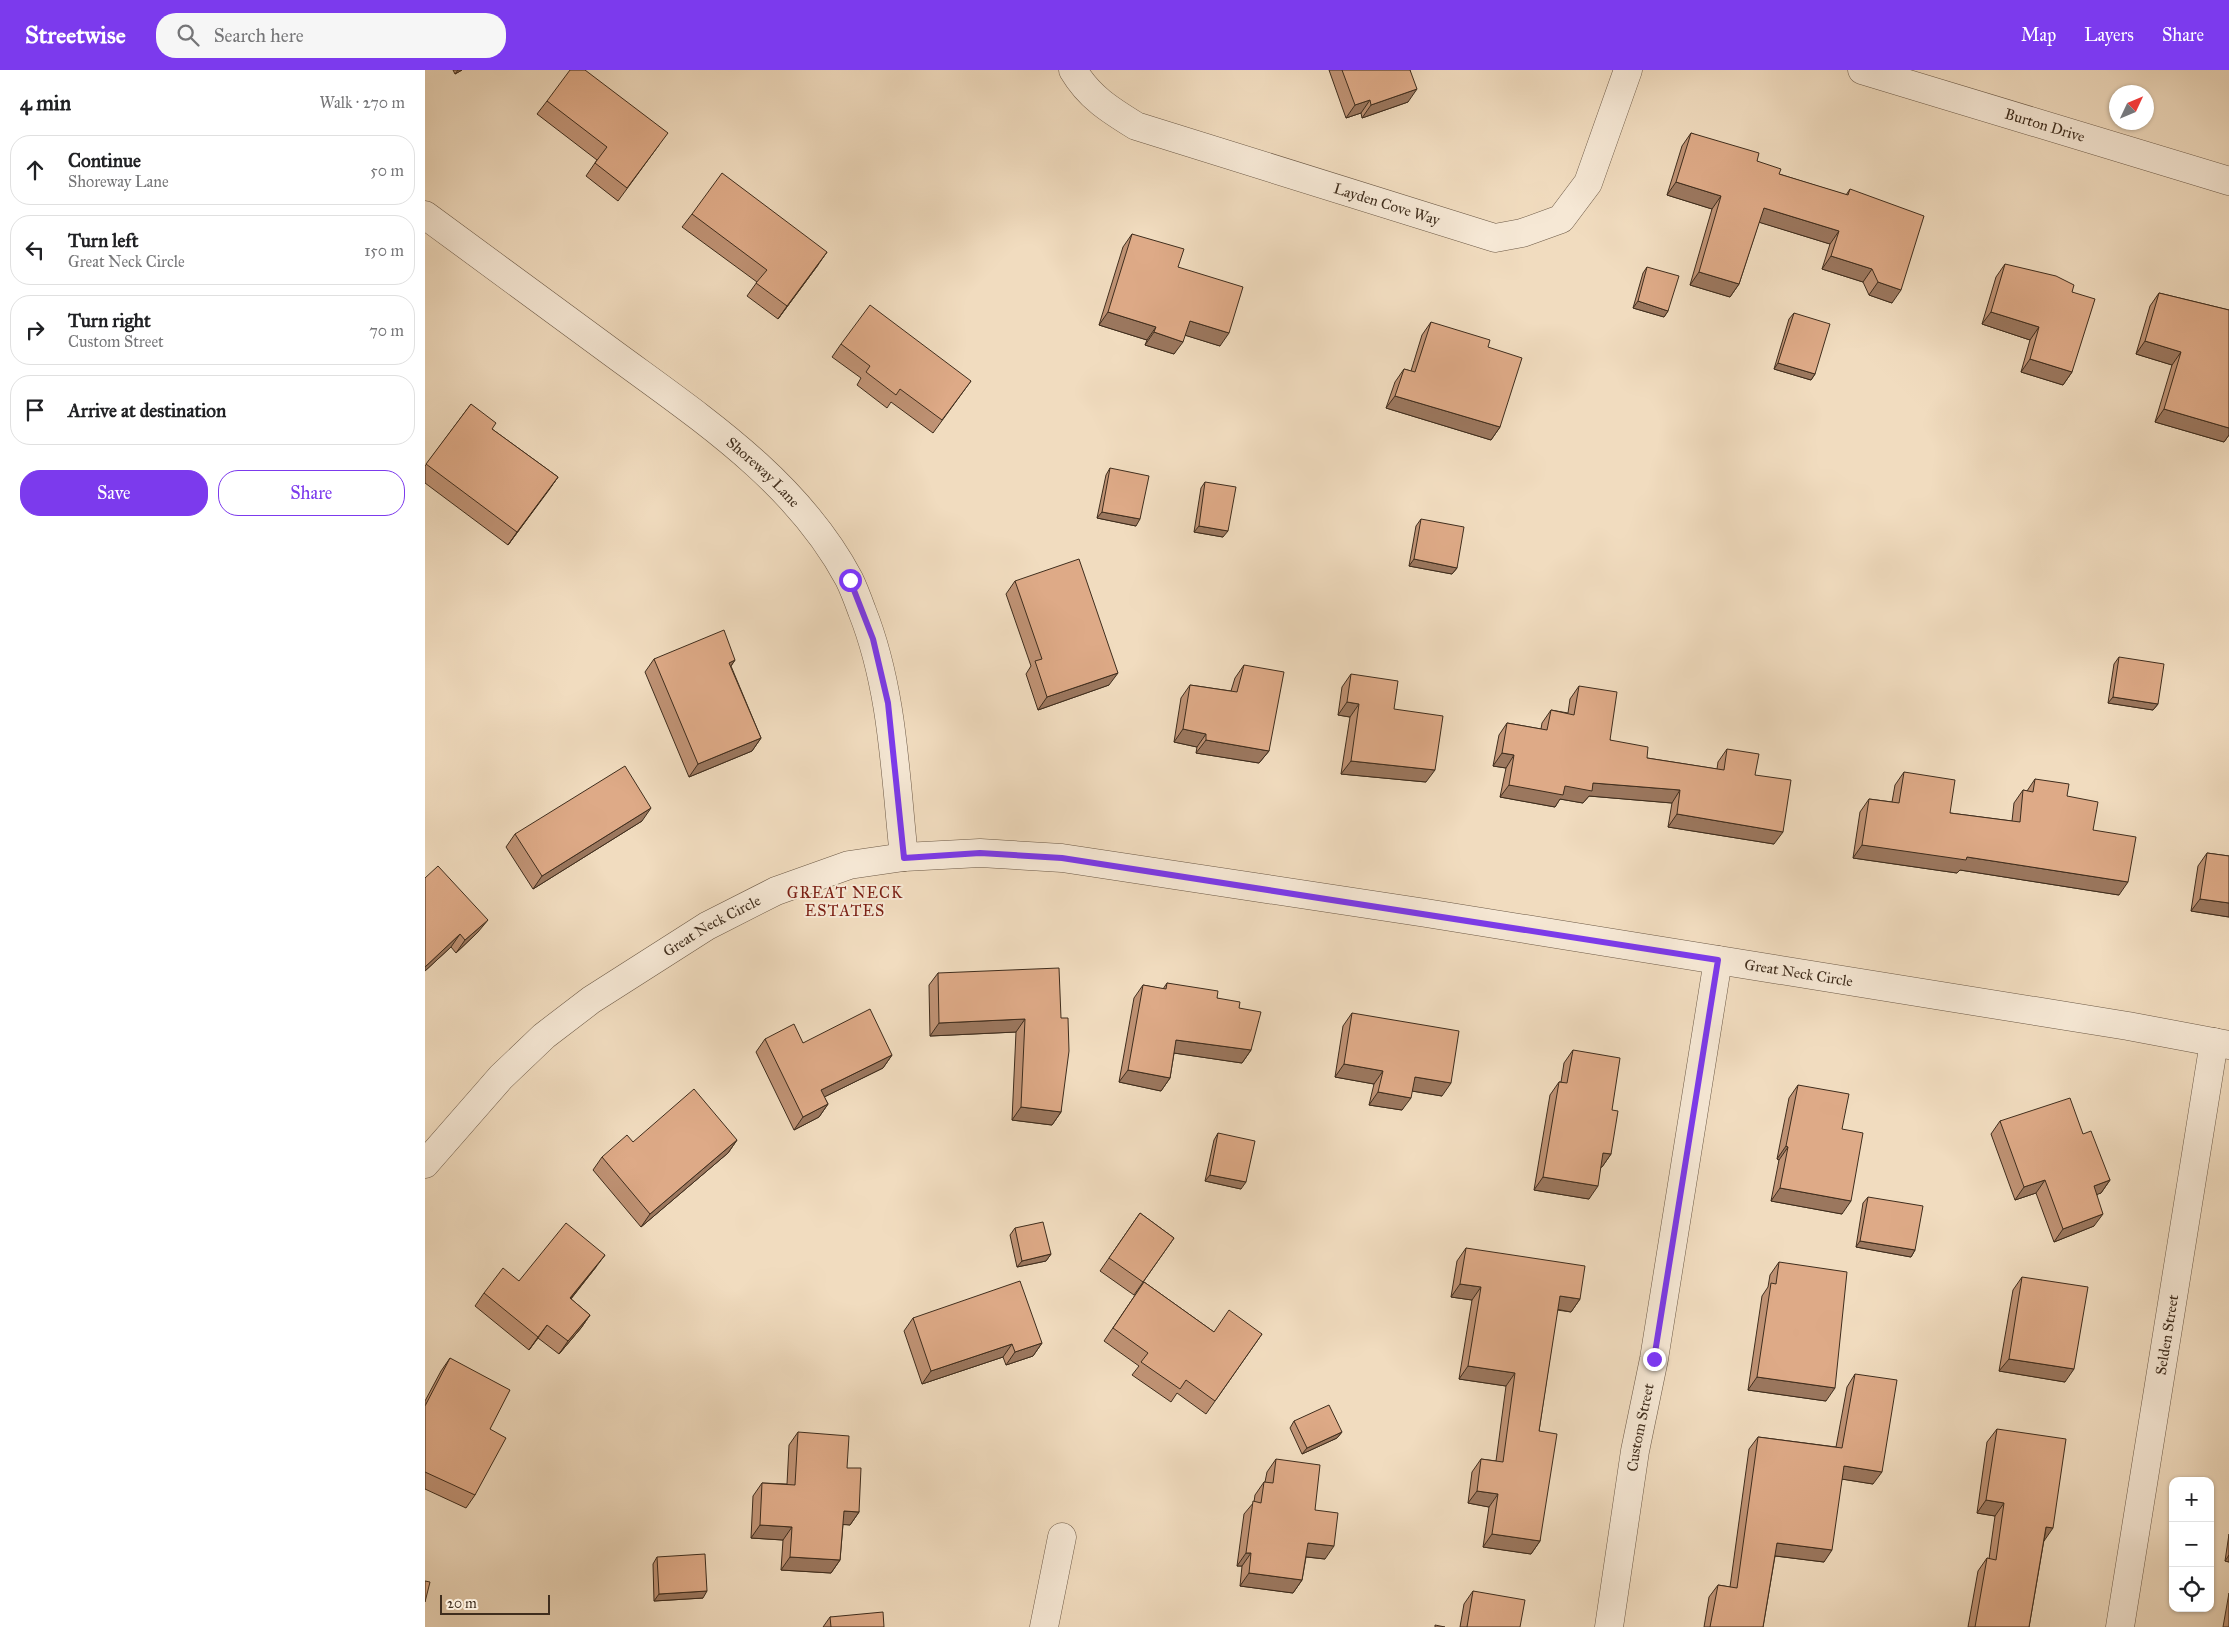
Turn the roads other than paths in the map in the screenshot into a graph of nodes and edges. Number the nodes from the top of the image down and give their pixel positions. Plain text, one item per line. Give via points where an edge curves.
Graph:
1 (1073, 70) edge
2 (1628, 70) edge
3 (1862, 70) edge
4 (2229, 181) edge
5 (425, 215) edge
6 (904, 858) junction
7 (1718, 960) junction
8 (2221, 1043) edge
9 (425, 1164) edge
10 (1062, 1537) dead end
11 (1044, 1627) edge
12 (1609, 1627) edge
13 (2120, 1627) edge

1 - 2 street, Layden Cove Way via 1102,106 1136,126 1495,238 1522,233 1561,219 1588,183
3 - 4 street, Burton Drive
5 - 6 street, Shoreway Lane via 731,443 784,489 820,532 850,580 873,639 888,703
6 - 7 street, Great Neck Circle via 980,853 1062,858
6 - 9 street, Great Neck Circle via 849,865 776,891 691,936 591,1000 544,1036 501,1077
7 - 8 street, Great Neck Circle
7 - 12 street, Custom Street via 1654,1359 1635,1451
8 - 13 street, Selden Street
10 - 11 street

